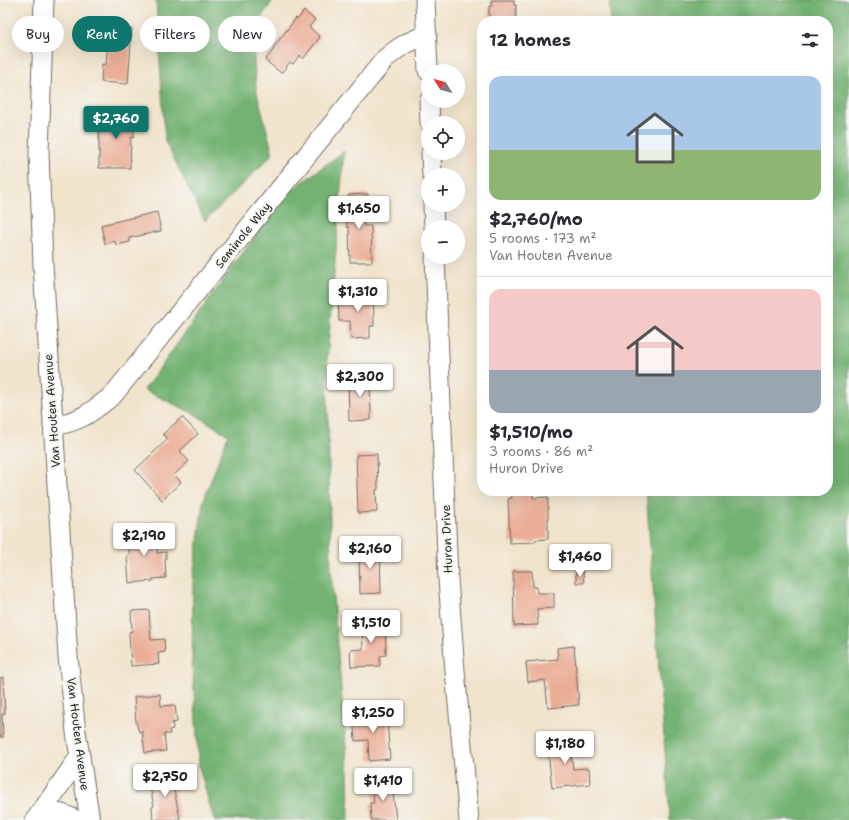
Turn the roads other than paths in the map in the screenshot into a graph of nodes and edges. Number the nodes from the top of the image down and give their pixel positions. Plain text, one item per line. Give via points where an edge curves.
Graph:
1 (44, 0) edge
2 (425, 0) edge
3 (427, 36) junction
4 (428, 64) edge
5 (436, 264) edge
6 (53, 426) junction
7 (80, 756) junction
8 (37, 817) edge
9 (76, 820) edge
10 (90, 820) edge
11 (469, 820) edge

1 - 6 street, Van Houten Avenue via 39,153
2 - 3 street
3 - 4 street
3 - 6 street, Seminole Way via 398,47 385,59 113,395 87,416
5 - 11 street, Huron Drive via 448,579
6 - 7 street, Van Houten Avenue via 68,657
7 - 8 street
7 - 10 street, Van Houten Avenue
8 - 9 street via 55,812

